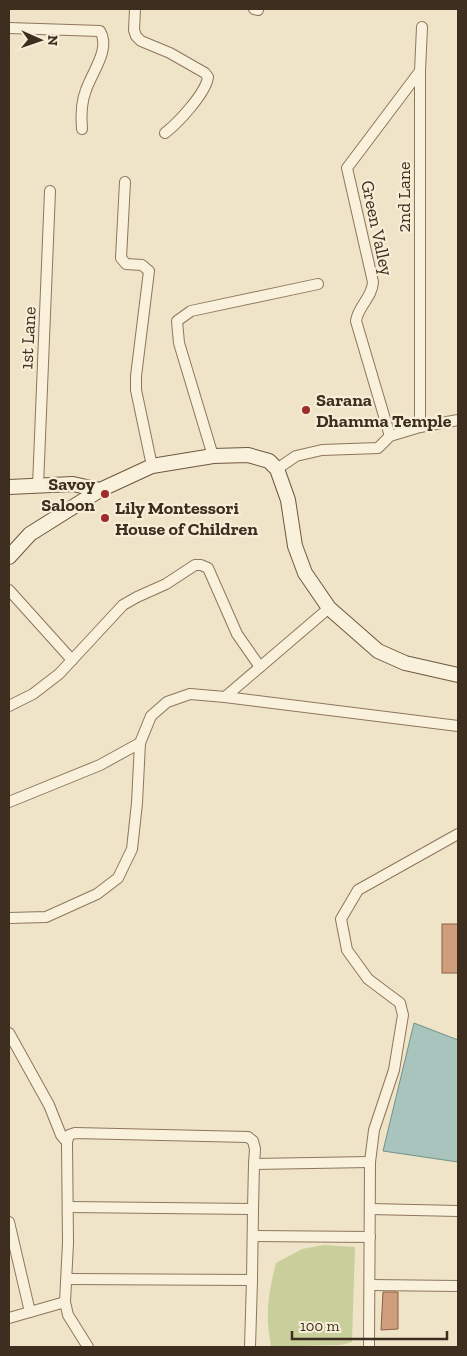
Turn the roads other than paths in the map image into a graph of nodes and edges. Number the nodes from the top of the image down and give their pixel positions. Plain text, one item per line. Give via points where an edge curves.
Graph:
1 (135, 9) edge
2 (422, 26) dead end
3 (9, 28) edge
4 (420, 71) junction
5 (82, 129) dead end
6 (165, 133) dead end
7 (125, 182) dead end
8 (50, 191) dead end
9 (318, 284) dead end
10 (458, 420) edge
11 (420, 427) junction
12 (390, 436) junction
13 (213, 456) junction
14 (152, 466) junction
15 (277, 469) junction
16 (38, 486) junction
17 (9, 487) edge
18 (100, 490) junction
19 (9, 557) edge
20 (9, 590) edge
21 (328, 608) junction
22 (72, 660) junction
23 (260, 667) junction
24 (458, 675) edge
25 (225, 697) junction
26 (9, 706) edge
27 (458, 726) edge
28 (140, 743) junction
29 (9, 802) edge
30 (458, 834) edge
31 (9, 918) edge
32 (9, 1033) edge
33 (66, 1142) junction
34 (370, 1162) junction
35 (254, 1164) junction
36 (68, 1207) junction
37 (253, 1209) junction
38 (370, 1210) junction
39 (458, 1211) edge
40 (9, 1222) edge
41 (253, 1236) junction
42 (370, 1237) junction
43 (11, 1243) edge
44 (67, 1279) junction
45 (252, 1280) junction
46 (371, 1285) junction
47 (458, 1286) edge
48 (65, 1302) junction
49 (30, 1312) junction
50 (9, 1318) edge
51 (88, 1347) edge
52 (250, 1347) edge
53 (369, 1347) edge

1 - 6 street via 134,30 141,41 170,53 208,77 207,84 188,110
2 - 4 street, 2nd Lane
3 - 5 street via 100,31 104,38 103,52 85,92
4 - 11 street, 2nd Lane
4 - 12 street, Green Valley via 347,168 373,282 356,321
7 - 14 street via 121,258 126,264 142,265 149,271 136,390
8 - 16 street, 1st Lane
9 - 13 street via 191,311 177,321 180,343
10 - 11 street
11 - 12 street
12 - 15 street via 378,448 322,450 296,456
13 - 14 street
13 - 15 street via 248,455 269,461
14 - 18 street
15 - 21 street via 305,572
16 - 17 street
16 - 18 street via 73,484
18 - 19 street via 30,534
20 - 22 street
21 - 23 street
21 - 24 street via 378,651 405,663
22 - 23 street via 123,605 166,584 195,565 201,565 208,568 237,634
22 - 26 street via 33,694
23 - 25 street
25 - 27 street
25 - 28 street via 190,694 167,702 151,716
28 - 29 street via 100,765
28 - 31 street via 132,849 118,878 97,894 46,917
30 - 34 street via 358,890 340,919 347,950 368,979 400,1004 403,1015 394,1070 374,1130
32 - 33 street
33 - 35 street via 69,1134 75,1133 248,1137 255,1149
33 - 36 street
34 - 35 street
34 - 38 street
35 - 37 street
36 - 37 street
36 - 44 street
37 - 41 street
38 - 39 street
38 - 42 street
40 - 43 street
41 - 42 street
41 - 45 street
42 - 46 street
43 - 49 street
44 - 45 street
44 - 48 street
45 - 52 street
46 - 47 street
46 - 53 street
48 - 49 street
48 - 51 street via 68,1314
49 - 50 street

